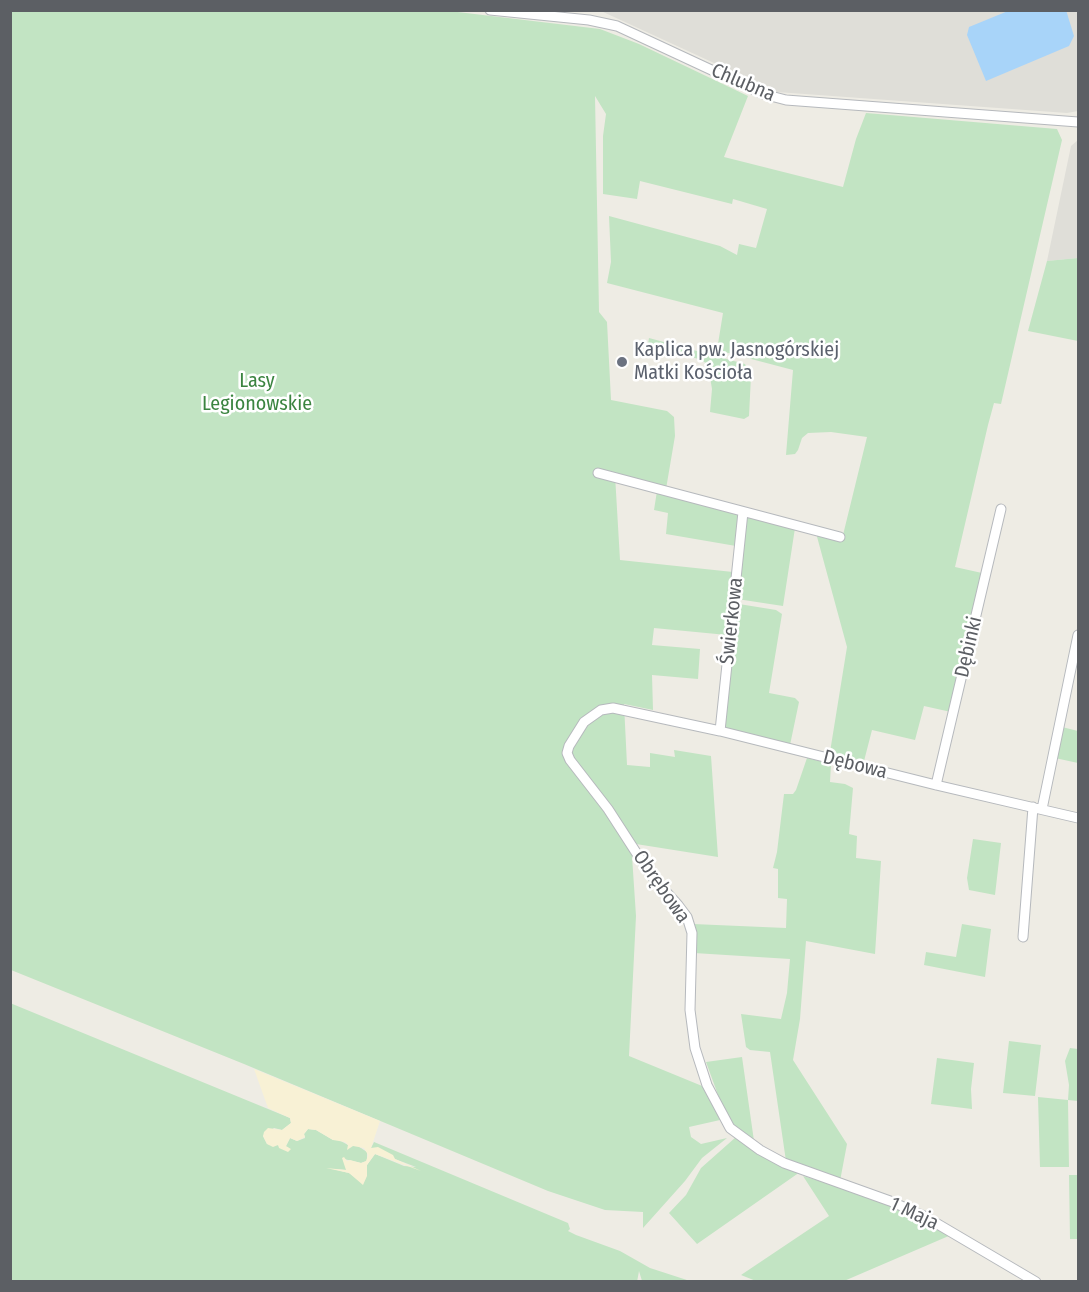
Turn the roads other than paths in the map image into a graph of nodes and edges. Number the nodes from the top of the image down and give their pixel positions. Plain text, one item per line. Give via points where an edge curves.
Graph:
1 (490, 10) edge
2 (1078, 122) edge
3 (598, 473) dead end
4 (1001, 509) dead end
5 (743, 512) junction
6 (840, 537) dead end
7 (1078, 635) edge
8 (632, 712) joint
9 (720, 731) junction
10 (936, 785) junction
11 (1037, 808) junction
12 (1078, 818) edge
13 (1023, 937) dead end
14 (784, 1163) joint
15 (1036, 1281) edge

1 - 2 street, Chlubna via 617,26 763,94 786,100
3 - 5 street
4 - 10 street, Dębinki
5 - 6 street
5 - 9 street, Świerkowa
7 - 11 street
8 - 9 street, Dębowa
8 - 14 street, Obrębowa via 606,708 595,713 584,722 567,753 650,874 687,917 692,933 692,1034 707,1085 723,1117 741,1137
9 - 10 street, Dębowa
10 - 11 street, Dębowa
11 - 12 street, Dębowa
11 - 13 street
14 - 15 street, 1 Maja via 924,1216

